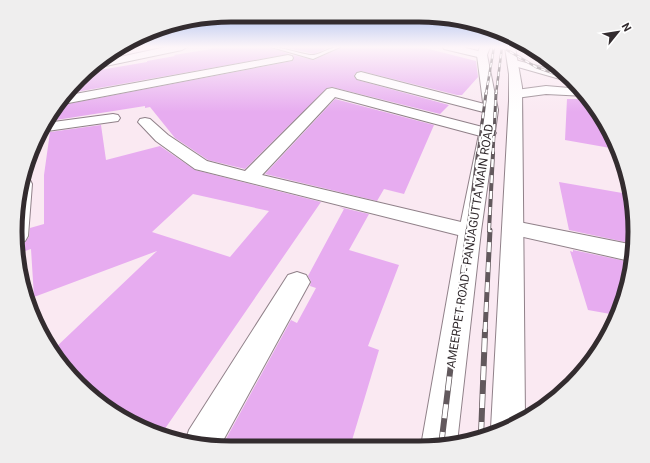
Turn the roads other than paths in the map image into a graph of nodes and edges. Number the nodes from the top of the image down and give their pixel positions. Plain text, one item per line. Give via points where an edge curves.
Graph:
1 (232, 69) edge
2 (486, 69) edge
3 (515, 69) edge
4 (536, 69) edge
5 (557, 74) edge
6 (361, 76) dead end
7 (575, 92) edge
8 (516, 94) junction
9 (69, 99) edge
10 (491, 110) junction
11 (113, 118) dead end
12 (145, 122) dead end
13 (50, 127) edge
14 (488, 133) junction
15 (249, 178) junction
16 (514, 228) junction
17 (470, 231) junction
18 (627, 252) edge
19 (297, 282) dead end
20 (508, 420) edge
21 (204, 439) edge
22 (439, 440) edge

1 - 9 main road
2 - 10 main road, AMEERPET ROAD - PANJAGUTTA MAIN ROAD
3 - 8 main road
4 - 5 main road
6 - 10 main road
7 - 8 main road via 546,90
8 - 16 main road
10 - 14 main road, AMEERPET ROAD - PANJAGUTTA MAIN ROAD
11 - 13 main road
12 - 15 main road via 162,138 201,165
14 - 15 main road via 332,92
14 - 17 main road, AMEERPET ROAD - PANJAGUTTA MAIN ROAD
15 - 17 main road
16 - 18 main road
16 - 20 main road
17 - 22 main road, AMEERPET ROAD - PANJAGUTTA MAIN ROAD
19 - 21 main road

